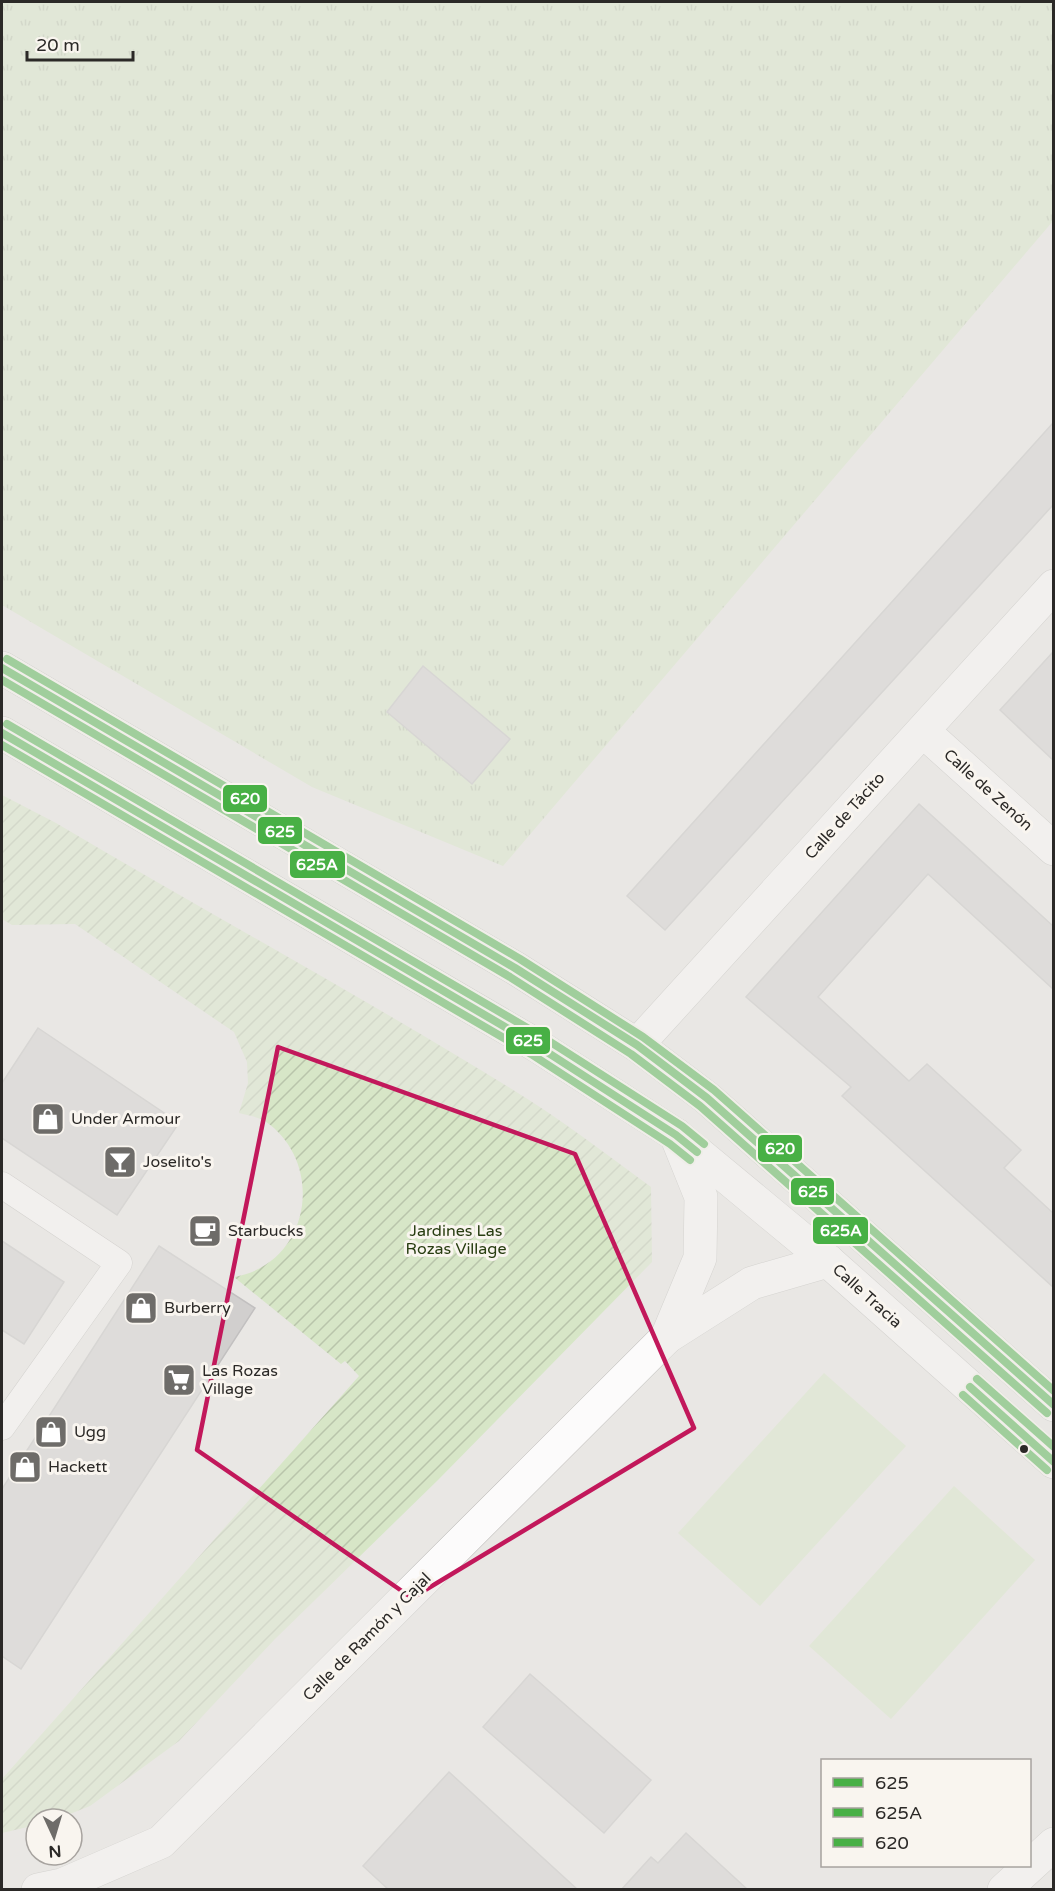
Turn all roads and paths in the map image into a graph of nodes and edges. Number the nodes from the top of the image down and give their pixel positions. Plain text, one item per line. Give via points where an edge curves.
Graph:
1 (1053, 586) edge
2 (2, 668) edge
3 (923, 730) junction
4 (2, 733) edge
5 (1053, 849) edge
6 (637, 1045) junction
7 (676, 1135) junction
8 (2, 1185) edge
9 (828, 1261) junction
10 (667, 1337) junction
11 (1053, 1405) edge
12 (2, 1427) edge
13 (1053, 1462) edge
14 (1053, 1844) edge
15 (1031, 1865) edge
16 (1028, 1867) edge
17 (38, 1890) edge
18 (1004, 1890) edge

1 - 3 street, Calle de Tácito
2 - 6 street via 515,968
3 - 5 street, Calle de Zenón
3 - 6 street, Calle de Tácito
4 - 7 street, Calle Tracia via 536,1045
6 - 11 street via 707,1098
7 - 9 street, Calle Tracia
7 - 10 street, Calle de Ramón y Cajal via 701,1197 700,1258
8 - 12 street via 118,1263
9 - 10 street, Calle de Ramón y Cajal via 752,1283
9 - 13 street, Calle Tracia
10 - 17 street, Calle de Ramón y Cajal via 161,1842 62,1885
14 - 15 street
16 - 18 street

